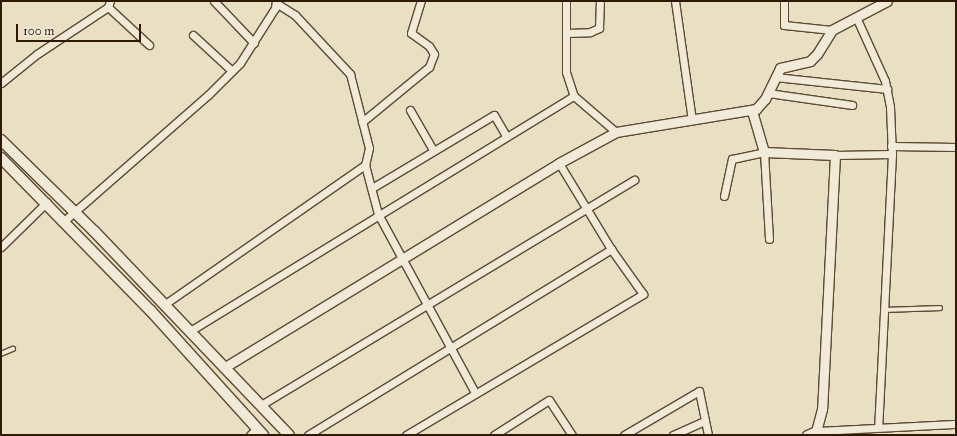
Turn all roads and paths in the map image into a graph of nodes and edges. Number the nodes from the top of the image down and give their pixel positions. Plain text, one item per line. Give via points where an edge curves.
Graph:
1 (214, 1) edge
2 (421, 1) edge
3 (566, 1) edge
4 (600, 1) edge
5 (675, 1) edge
6 (784, 1) edge
7 (887, 1) edge
8 (276, 2) edge
9 (109, 4) edge
10 (856, 17) junction
11 (832, 30) junction
12 (567, 33) junction
13 (192, 35) dead end
14 (254, 43) junction
15 (149, 45) dead end
16 (232, 71) junction
17 (775, 77) junction
18 (1, 83) edge
19 (887, 89) junction
20 (768, 93) junction
21 (574, 96) junction
22 (852, 105) dead end
23 (410, 110) dead end
24 (752, 111) junction
25 (692, 120) junction
26 (362, 122) junction
27 (616, 132) junction
28 (506, 136) junction
29 (1, 140) edge
30 (891, 146) junction
31 (956, 147) edge
32 (433, 150) junction
33 (764, 152) junction
34 (892, 154) junction
35 (835, 155) junction
36 (1, 158) edge
37 (559, 163) junction
38 (365, 165) junction
39 (634, 180) dead end
40 (372, 188) junction
41 (724, 196) dead end
42 (47, 202) junction
43 (587, 208) junction
44 (76, 212) junction
45 (378, 214) junction
46 (64, 221) junction
47 (769, 239) dead end
48 (1, 247) edge
49 (611, 249) junction
50 (403, 258) junction
51 (165, 304) junction
52 (428, 305) junction
53 (940, 308) dead end
54 (885, 310) junction
55 (190, 331) junction
56 (451, 347) junction
57 (13, 349) dead end
58 (1, 354) edge
59 (225, 367) junction
60 (476, 393) junction
61 (261, 405) junction
62 (706, 421) junction
63 (956, 424) edge
64 (878, 427) junction
65 (816, 431) junction
66 (257, 433) edge
67 (289, 435) edge
68 (308, 435) edge
69 (406, 435) edge
70 (494, 435) edge
71 (571, 435) edge
72 (624, 435) edge
73 (673, 435) edge
74 (708, 435) edge
75 (807, 435) edge

1 - 14 street
2 - 26 street via 411,33 429,46 434,54 429,66
3 - 12 street
4 - 12 street via 599,28 590,32
5 - 25 street
6 - 11 street via 784,24
7 - 10 street
8 - 14 street
8 - 26 street via 295,15 350,74
9 - 15 street
9 - 18 street via 37,54
10 - 11 street
10 - 19 street
11 - 17 street via 814,58 805,63 783,66
12 - 21 street via 566,72
13 - 16 street
14 - 16 street
16 - 44 street
17 - 19 street
17 - 20 street
19 - 30 street
20 - 22 street
20 - 24 street via 761,105
21 - 27 street
21 - 28 street
23 - 32 street
24 - 25 street
24 - 33 street
25 - 27 street
26 - 38 street via 368,148
27 - 37 street
28 - 32 street via 494,115
28 - 45 street
29 - 44 main road
30 - 31 street
30 - 34 street
32 - 40 street
33 - 35 street
33 - 41 street via 732,159
33 - 47 street
34 - 35 street
34 - 54 street
35 - 65 street via 822,409
36 - 42 main road
37 - 43 street
37 - 50 street
38 - 40 street
38 - 51 street
39 - 43 street
40 - 45 street
42 - 46 main road
42 - 48 street
43 - 49 street
43 - 52 street
44 - 46 street
44 - 51 main road
45 - 50 street
45 - 55 street
46 - 66 main road
49 - 56 street
49 - 60 street via 643,294
50 - 52 street
50 - 59 street
51 - 55 main road
52 - 56 street
52 - 61 street
53 - 54 lane
54 - 64 street
55 - 59 main road
56 - 60 street
56 - 68 street
57 - 58 lane
59 - 61 main road
60 - 69 street
61 - 67 main road
62 - 72 street via 699,391
62 - 73 street
62 - 74 street
63 - 64 street
64 - 65 street
65 - 75 street
70 - 71 street via 549,400

